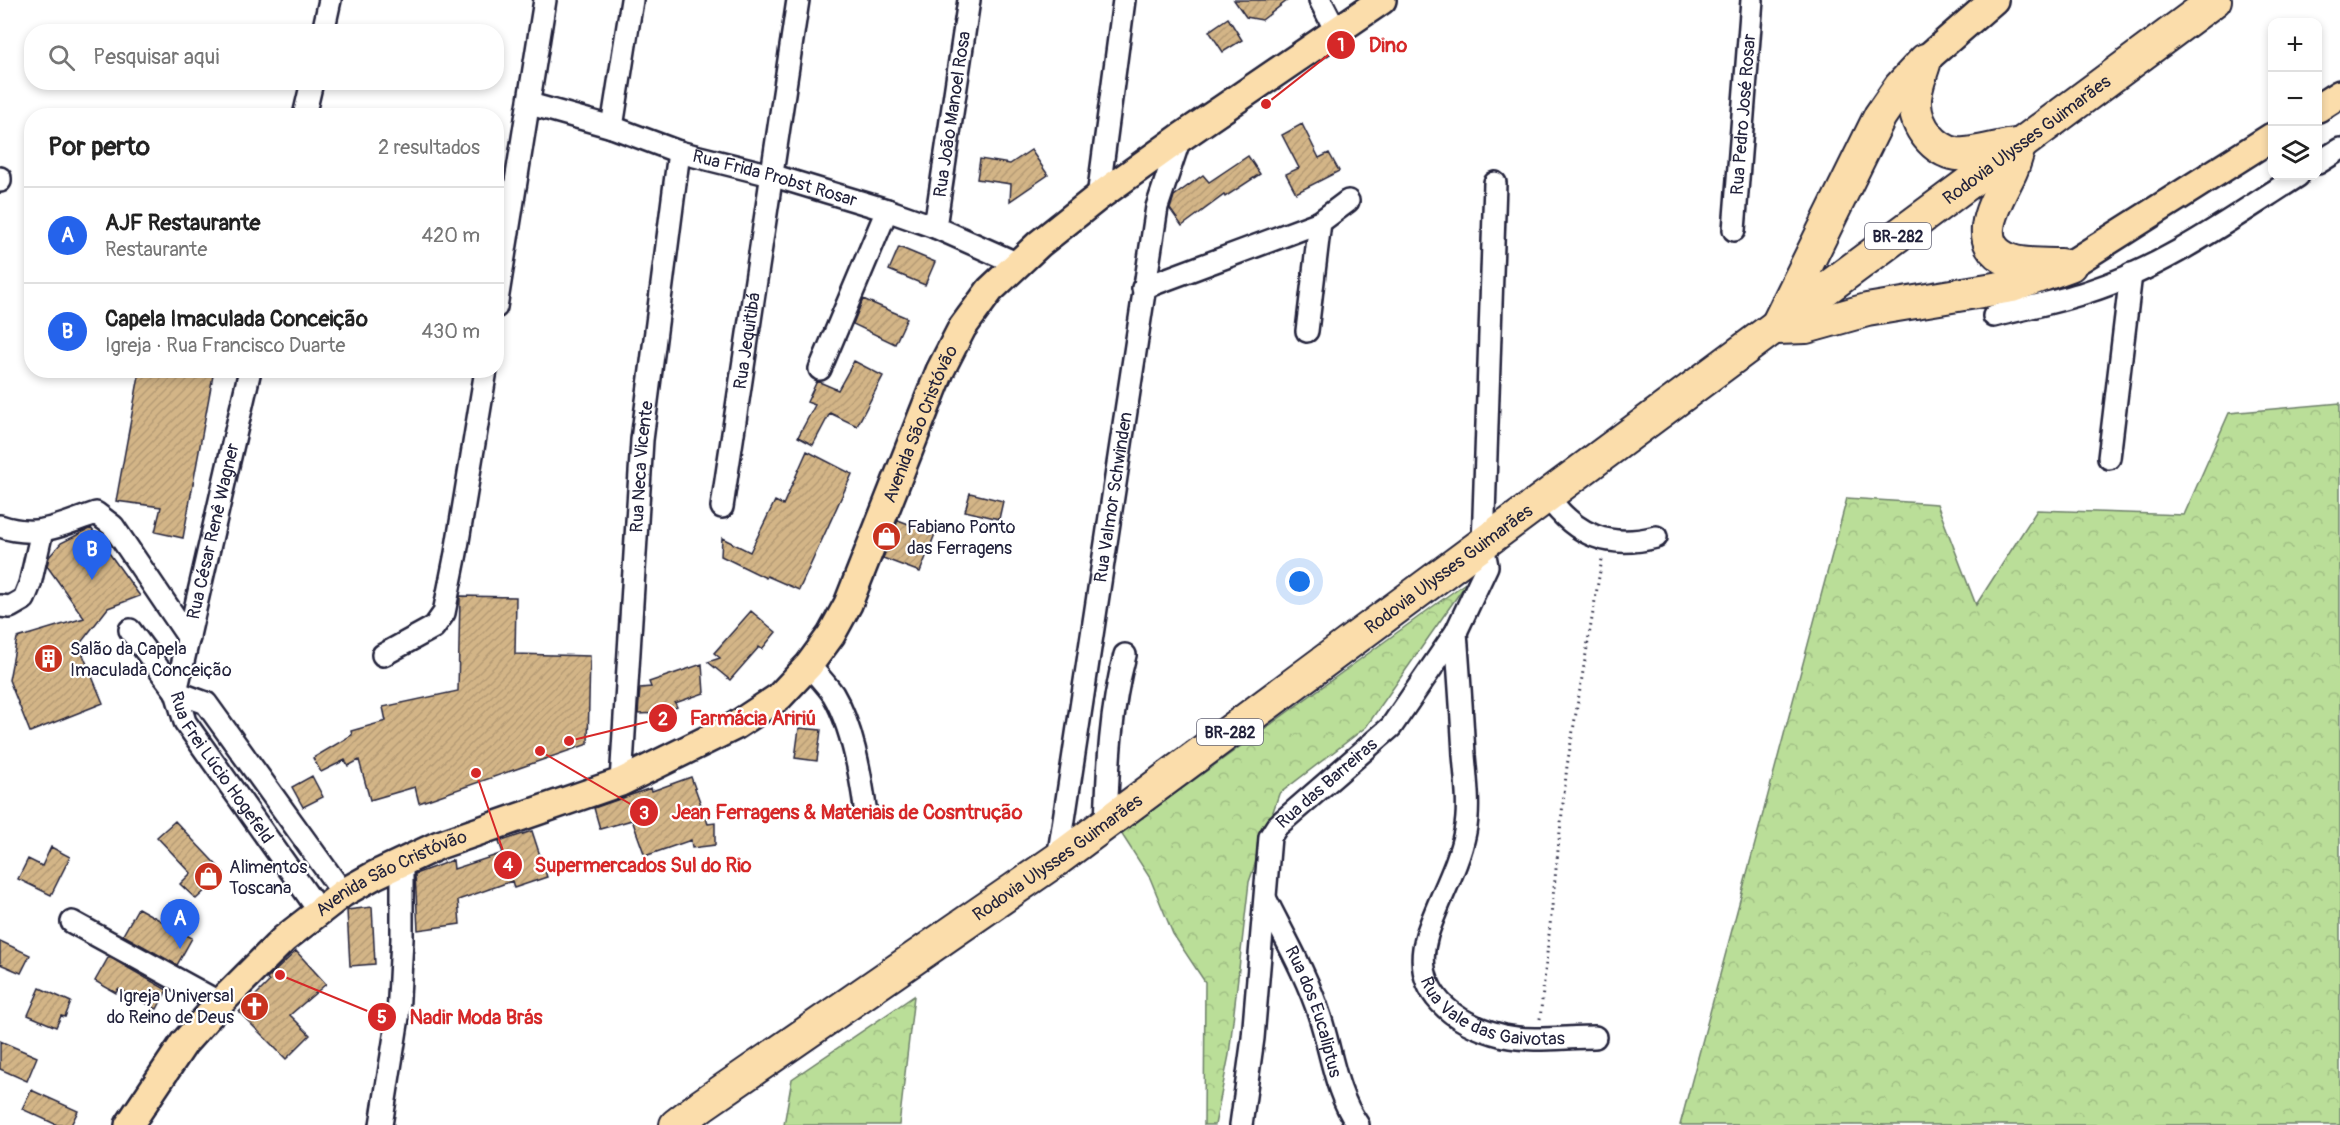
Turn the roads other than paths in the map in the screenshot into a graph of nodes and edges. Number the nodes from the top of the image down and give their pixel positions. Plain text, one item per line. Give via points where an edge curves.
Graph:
1 (330, 0) edge
2 (545, 0) edge
3 (632, 0) edge
4 (798, 0) edge
5 (969, 0) edge
6 (1124, 0) edge
7 (1320, 0) edge
8 (1382, 0) edge
9 (1752, 0) edge
10 (1994, 0) edge
11 (2215, 0) edge
12 (325, 24) edge
13 (1336, 31) junction
14 (1925, 60) junction
15 (310, 90) edge
16 (2340, 94) edge
17 (530, 104) junction
18 (2322, 105) edge
19 (306, 108) edge
20 (612, 127) junction
21 (1180, 138) junction
22 (2268, 140) edge
23 (2020, 144) junction
24 (2340, 149) edge
25 (679, 152) junction
26 (2322, 160) edge
27 (771, 175) junction
28 (2292, 180) edge
29 (1495, 183) dead end
30 (1098, 197) junction
31 (1348, 201) dead end
32 (887, 210) junction
33 (1320, 222) junction
34 (935, 228) junction
35 (1734, 230) dead end
36 (504, 259) edge
37 (1016, 263) junction
38 (2070, 265) junction
39 (2131, 274) junction
40 (1143, 288) junction
41 (1994, 316) dead end
42 (1776, 328) junction
43 (1306, 331) dead end
44 (820, 369) dead end
45 (248, 378) edge
46 (485, 378) edge
47 (2109, 458) dead end
48 (1548, 497) junction
49 (722, 507) dead end
50 (0, 526) edge
51 (42, 531) junction
52 (1656, 537) dead end
53 (1483, 545) junction
54 (0, 606) edge
55 (130, 630) dead end
56 (1456, 632) junction
57 (189, 638) junction
58 (383, 655) dead end
59 (1125, 655) dead end
60 (809, 665) junction
61 (176, 692) junction
62 (621, 782) junction
63 (865, 807) dead end
64 (1106, 824) junction
65 (1058, 860) junction
66 (402, 861) junction
67 (343, 893) junction
68 (1266, 900) junction
69 (319, 911) junction
70 (72, 922) dead end
71 (220, 1003) junction
72 (1595, 1037) dead end
73 (702, 1115) edge
74 (129, 1125) edge
75 (381, 1125) edge
76 (676, 1125) edge
77 (1241, 1125) edge
78 (1358, 1125) edge

1 - 12 street
2 - 17 street
3 - 20 street
4 - 27 street, Rua Jequitibá
5 - 34 street, Rua João Manoel Rosa
6 - 30 street
7 - 13 street
8 - 13 main road, Avenida São Cristóvão
9 - 35 street, Rua Pedro José Rosar
10 - 14 main road
11 - 23 highway, Rodovia Ulysses Guimarães / BR-282
13 - 21 main road, Avenida São Cristóvão
14 - 23 highway via 1915,105 1918,122 1927,137 1958,155
14 - 42 highway via 1880,116
15 - 19 street
16 - 18 main road
17 - 20 street, Rua Frida Probst Rosar
17 - 36 street
20 - 25 street, Rua Frida Probst Rosar
21 - 30 main road, Avenida São Cristóvão
21 - 40 street, Rua Valmor Schwinden via 1157,207
22 - 38 main road
23 - 38 highway via 2012,170 1989,214 1988,235 1992,245 2009,260
23 - 42 highway, Rodovia Ulysses Guimarães / BR-282
24 - 26 street
25 - 27 street, Rua Frida Probst Rosar
25 - 62 street, Rua Neca Vicente via 642,440
27 - 32 street, Rua Frida Probst Rosar
27 - 49 street, Rua Jequitibá
28 - 39 street via 2218,227
29 - 53 street, Rua das Barreiras
30 - 37 main road, Avenida São Cristóvão
31 - 33 street
32 - 34 street, Rua Frida Probst Rosar
32 - 44 street
33 - 40 street
33 - 43 street
34 - 37 street, Rua Frida Probst Rosar
37 - 60 main road, Avenida São Cristóvão via 990,290 957,336 848,604
38 - 42 highway via 2012,286 1868,310 1806,327
39 - 41 street via 2088,292
39 - 47 street
40 - 65 street, Rua Valmor Schwinden
42 - 48 highway, Rodovia Ulysses Guimarães / BR-282
45 - 57 street, Rua César Renê Wagner
46 - 58 street via 444,613 434,627
48 - 52 street via 1560,514 1585,532 1627,542
48 - 53 highway, Rodovia Ulysses Guimarães / BR-282
50 - 51 street via 25,533
51 - 54 street via 24,599 10,607
51 - 57 street via 96,513 106,518
53 - 56 street, Rua das Barreiras via 1487,566
53 - 64 highway, Rodovia Ulysses Guimarães / BR-282
55 - 61 street
56 - 68 street, Rua das Barreiras via 1391,727 1277,826 1268,850
56 - 72 street, Rua Vale das Gaivotas via 1467,788 1466,831 1426,937 1423,960 1427,981 1434,997 1454,1016 1478,1028 1537,1039
57 - 61 street, Rua César Renê Wagner
59 - 64 street via 1109,739
60 - 62 main road, Avenida São Cristóvão via 779,698 735,726
60 - 63 street via 833,695 849,733 860,768
61 - 67 street, Rua Frei Lúcio Hogefeld via 206,703
61 - 69 street, Rua Frei Lúcio Hogefeld via 185,722
62 - 66 main road, Avenida São Cristóvão
64 - 65 highway, Rodovia Ulysses Guimarães / BR-282
65 - 73 highway, Rodovia Ulysses Guimarães / BR-282
66 - 67 main road, Avenida São Cristóvão
66 - 75 street via 398,1017
67 - 69 main road, Avenida São Cristóvão
68 - 77 street, Rua das Barreiras
68 - 78 street, Rua dos Eucaliptus via 1309,985 1343,1098
69 - 71 main road, Avenida São Cristóvão via 284,939
70 - 71 street
71 - 74 main road, Avenida São Cristóvão via 184,1043
73 - 76 highway, Rodovia Ulysses Guimarães / BR-282

